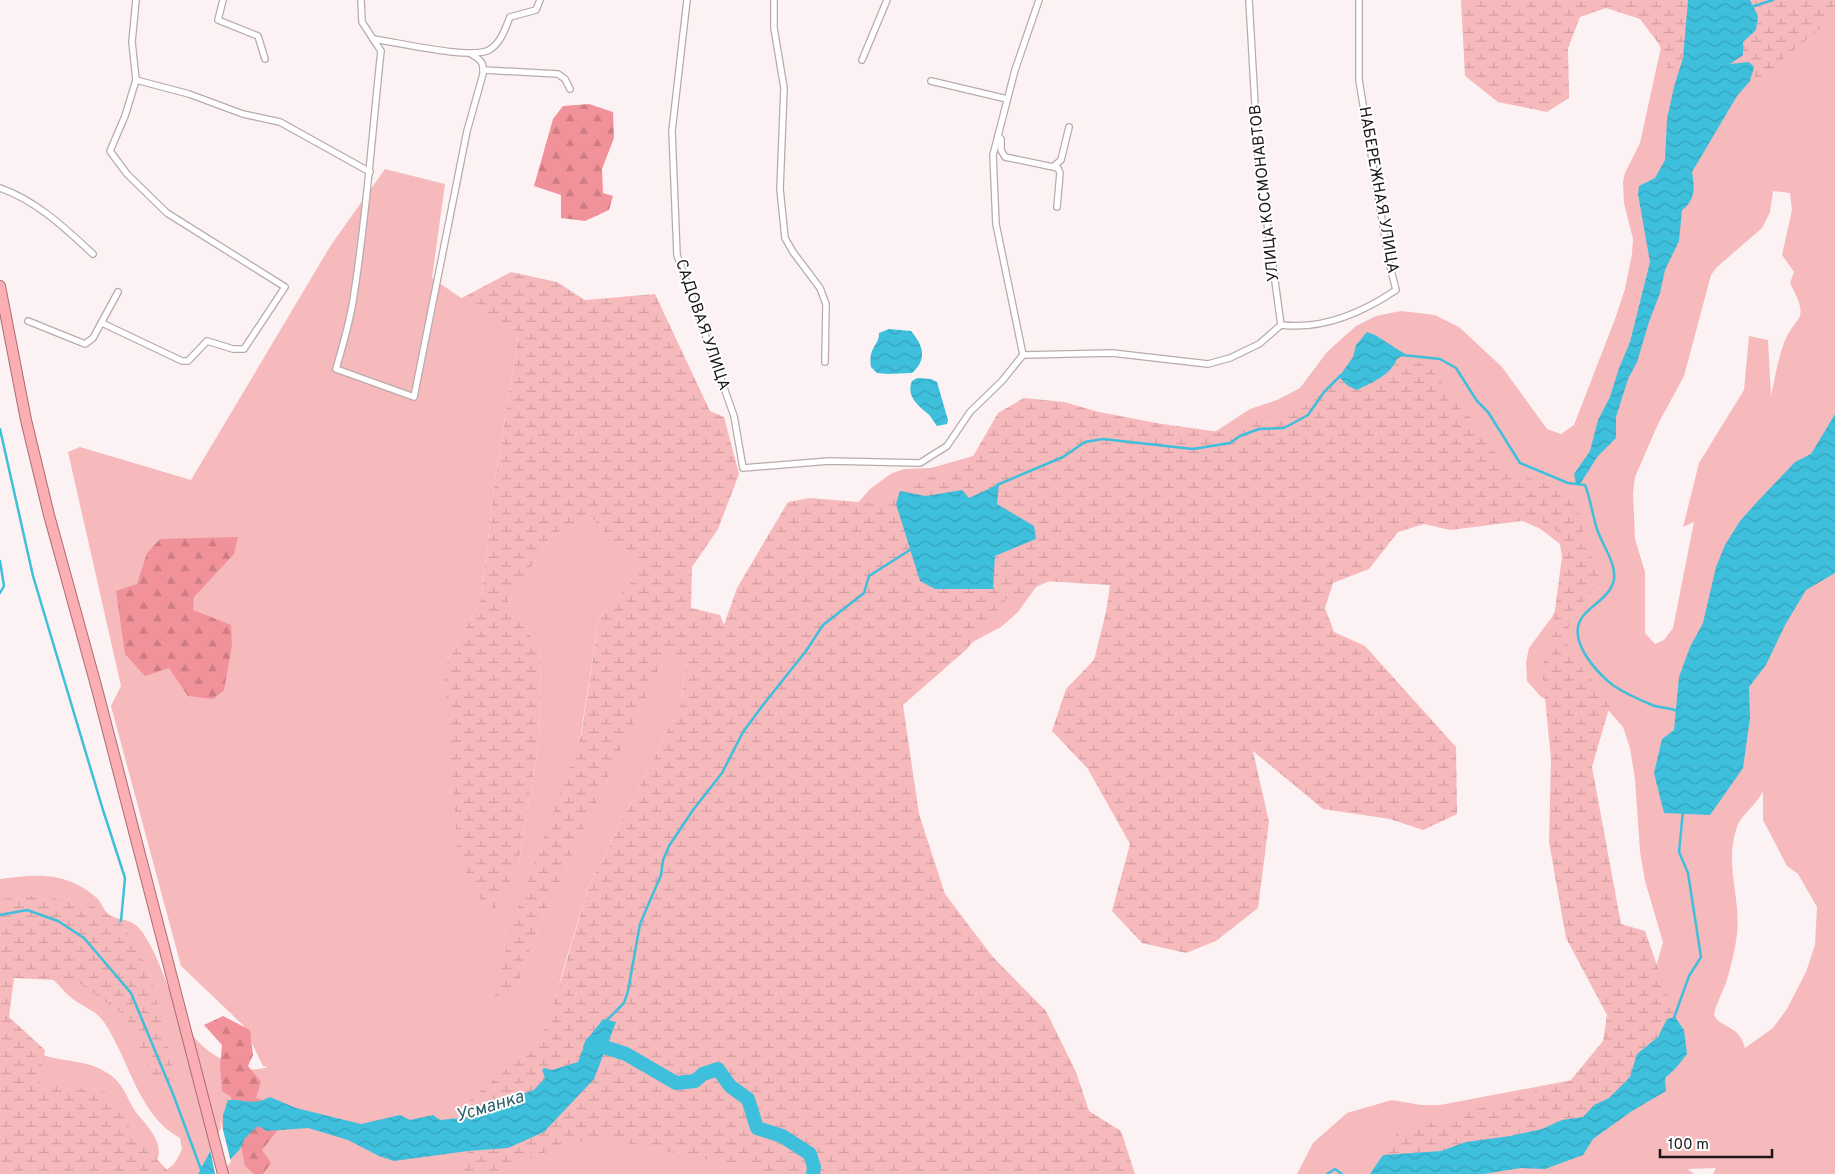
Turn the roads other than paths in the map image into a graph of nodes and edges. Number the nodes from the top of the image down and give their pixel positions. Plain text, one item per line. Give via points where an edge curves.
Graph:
1 (136, 0) edge
2 (223, 0) edge
3 (361, 0) edge
4 (540, 0) edge
5 (688, 0) edge
6 (774, 0) edge
7 (887, 0) edge
8 (1038, 0) edge
9 (1249, 0) edge
10 (1359, 0) edge
11 (373, 39) junction
12 (471, 54) junction
13 (265, 59) dead end
14 (862, 60) dead end
15 (483, 70) junction
16 (136, 80) junction
17 (931, 81) dead end
18 (570, 89) dead end
19 (1007, 99) junction
20 (1069, 127) dead end
21 (998, 136) junction
22 (1054, 166) junction
23 (370, 172) junction
24 (0, 188) edge
25 (1058, 207) dead end
26 (93, 254) dead end
27 (0, 286) edge
28 (118, 292) dead end
29 (28, 321) dead end
30 (102, 323) junction
31 (1281, 325) junction
32 (1023, 354) junction
33 (825, 362) dead end
34 (223, 1174) edge

1 - 16 street via 132,42
2 - 13 street via 218,20 258,36
3 - 11 street via 362,22
4 - 12 street via 536,10 510,17 501,38 489,50
5 - 32 street, САДОВАЯ УЛИЦА via 672,131 677,255 734,416 743,468 828,461 920,463 947,446 970,412 1002,381
6 - 33 street via 774,28 784,88 780,189 785,238 820,288 826,304
7 - 14 street
8 - 19 street
9 - 31 street, УЛИЦА КОСМОНАВТОВ via 1258,157
10 - 31 street, НАБЕРЕЖНАЯ УЛИЦА via 1359,80 1396,290 1373,306 1336,321
11 - 12 street
11 - 23 street via 381,51
12 - 15 street via 481,60
15 - 18 street via 558,74 566,79
15 - 23 street via 467,131 414,397 336,369 354,297
16 - 23 street via 280,122
16 - 30 street via 110,151 127,174 168,213 285,287 244,349 207,341 188,360 182,361
17 - 19 street
19 - 21 street
20 - 22 street via 1061,160
21 - 22 street via 1005,157
21 - 32 street via 993,155 996,224
22 - 25 street via 1060,173
24 - 26 street via 30,203
27 - 34 highway via 46,506
28 - 30 street
29 - 30 street via 85,344
31 - 32 street via 1260,344 1208,364 1112,353

